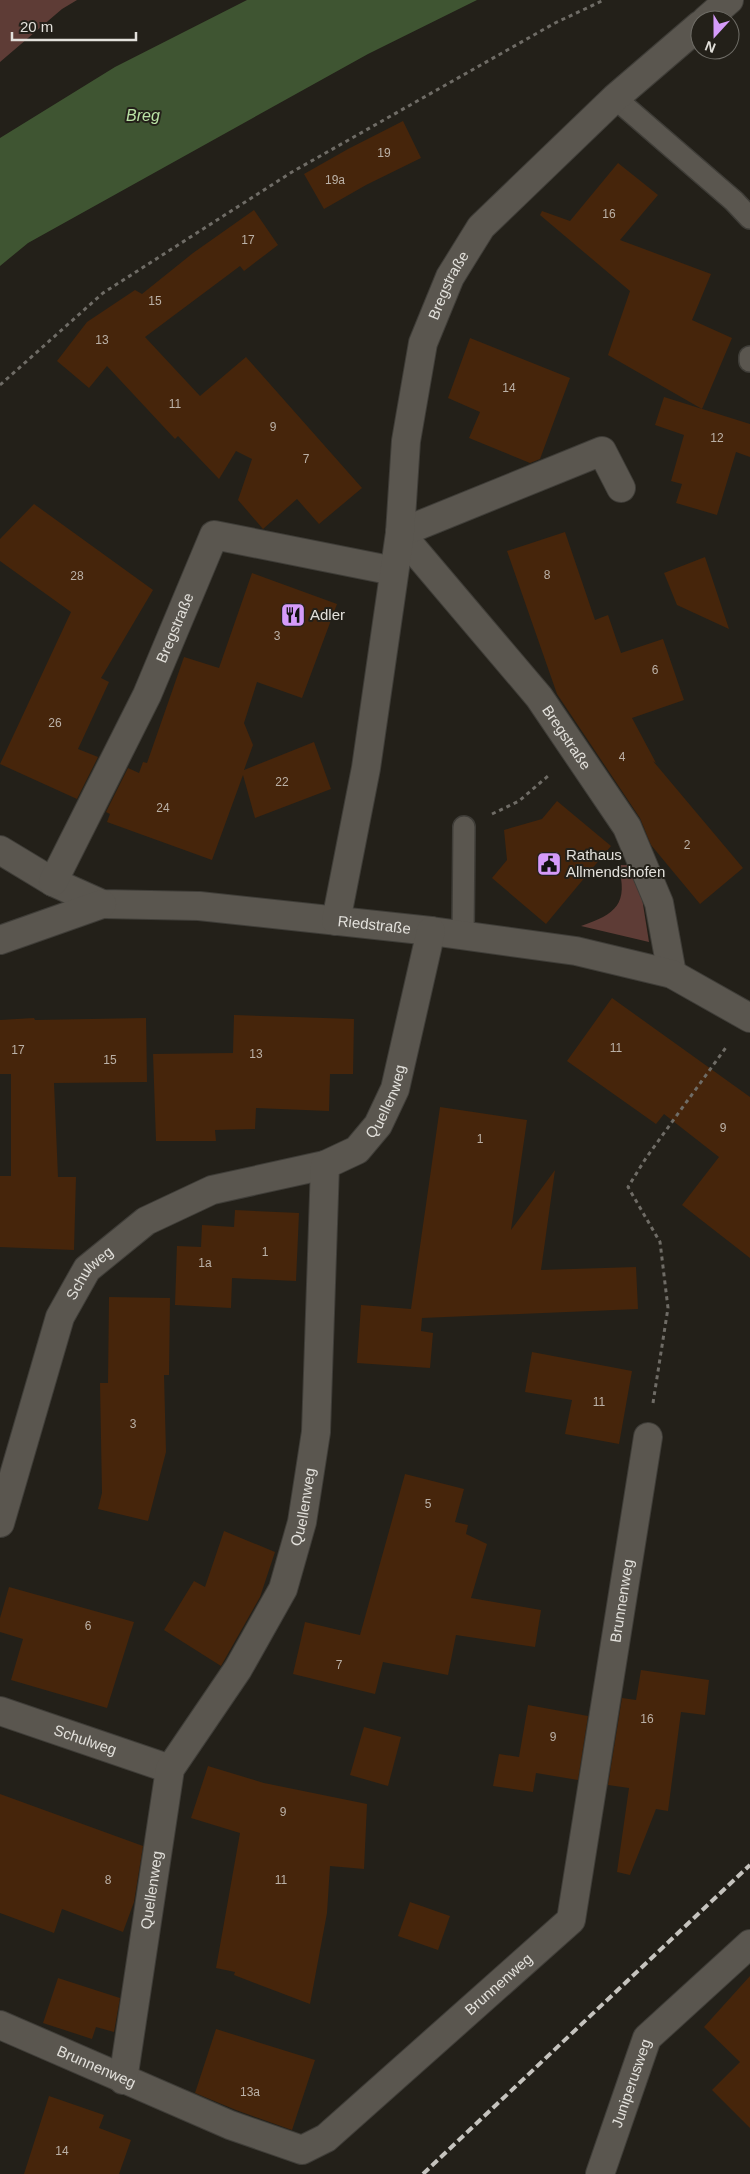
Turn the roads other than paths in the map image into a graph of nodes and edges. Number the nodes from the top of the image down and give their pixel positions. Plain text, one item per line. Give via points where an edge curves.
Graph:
1 (728, 0) edge
2 (717, 10) edge
3 (690, 34) edge
4 (616, 98) junction
5 (750, 218) edge
6 (750, 357) edge
7 (750, 361) edge
8 (621, 488) dead end
9 (400, 533) junction
10 (394, 571) junction
11 (464, 827) road end
12 (0, 850) edge
13 (53, 882) junction
14 (102, 904) junction
15 (336, 921) junction
16 (431, 931) junction
17 (463, 936) junction
18 (0, 940) edge
19 (672, 974) junction
20 (749, 1016) edge
21 (325, 1165) junction
22 (648, 1438) road end
23 (0, 1523) edge
24 (0, 1711) edge
25 (170, 1769) junction
26 (750, 1944) edge
27 (0, 2025) edge
28 (123, 2080) junction
29 (600, 2174) edge

1 - 2 street
3 - 4 street, Bregstraße
4 - 5 lane
4 - 9 street, Bregstraße via 481,226 450,277 423,343 406,441
6 - 7 lane
8 - 9 street via 602,451
9 - 10 street, Bregstraße
9 - 19 street, Bregstraße via 538,697 627,827 659,904
10 - 13 street, Bregstraße via 214,535 146,695
10 - 15 street, Bregstraße via 366,768
11 - 17 lane
12 - 13 street, Riedstraße
13 - 14 street, Riedstraße
14 - 15 street, Riedstraße via 199,906
14 - 18 street
15 - 16 street, Riedstraße
16 - 17 street, Riedstraße
16 - 21 street, Quellenweg via 395,1089 378,1125 357,1150
17 - 19 street, Riedstraße via 576,951
19 - 20 street, Riedstraße
21 - 23 street, Schulweg via 212,1190 146,1221 87,1269 60,1317
21 - 25 street, Quellenweg via 316,1432 302,1522 283,1589 238,1669
22 - 28 street, Brunnenweg via 571,1920 326,2138 302,2150 230,2125
24 - 25 street, Schulweg
25 - 28 street, Quellenweg
26 - 29 street, Juniperusweg via 647,2038
27 - 28 street, Brunnenweg

